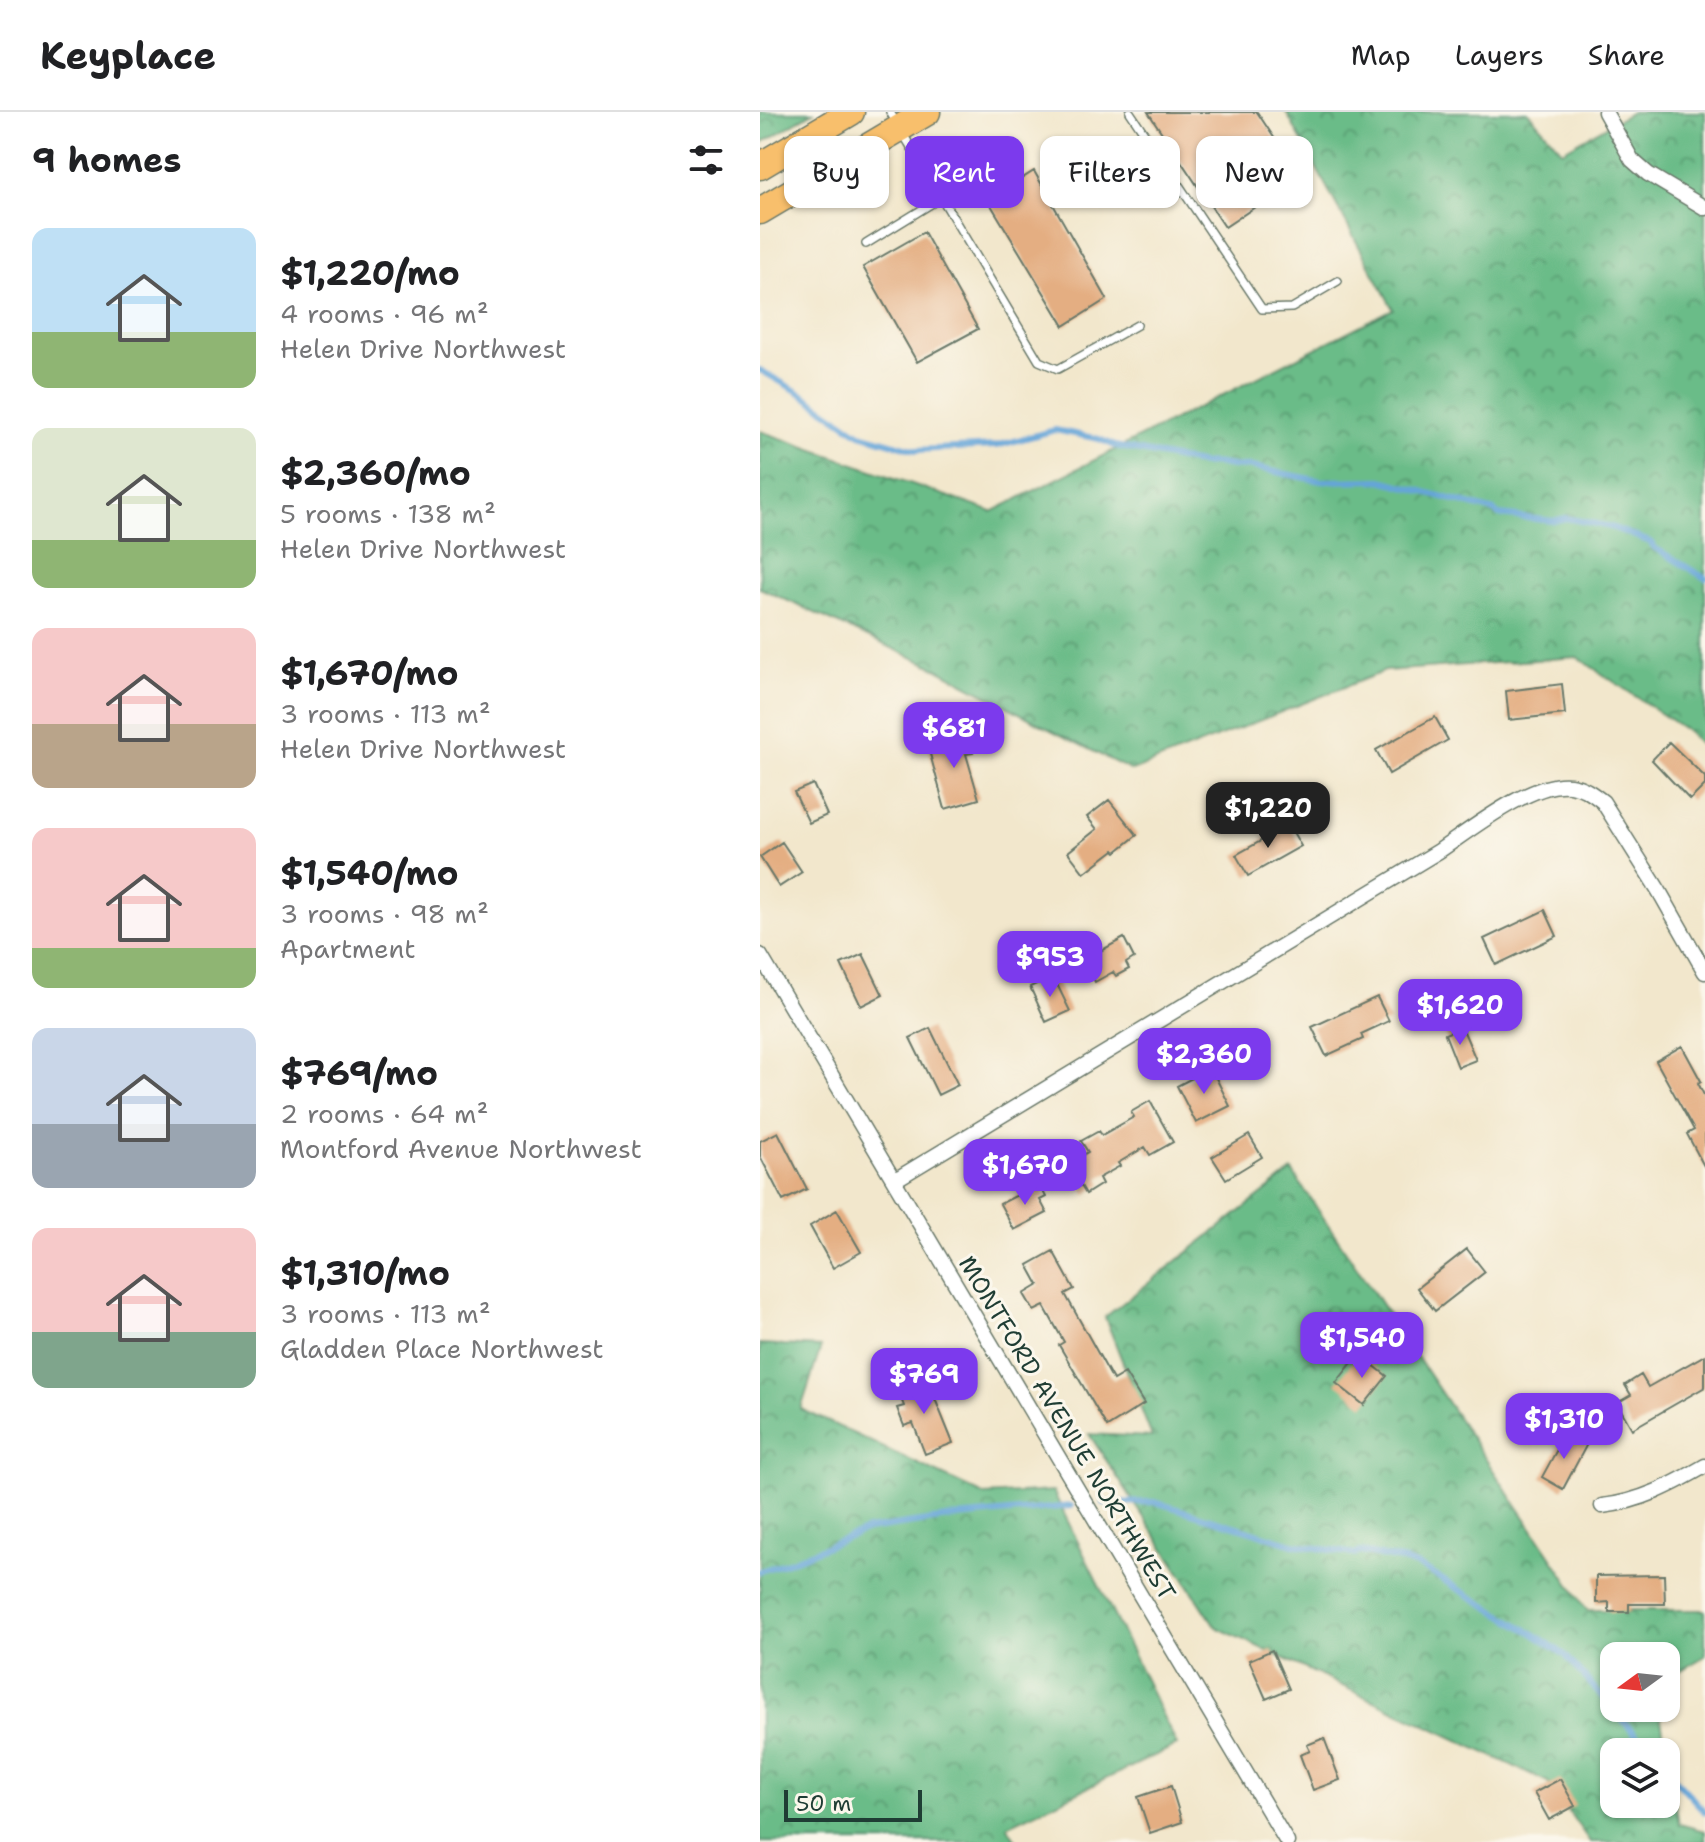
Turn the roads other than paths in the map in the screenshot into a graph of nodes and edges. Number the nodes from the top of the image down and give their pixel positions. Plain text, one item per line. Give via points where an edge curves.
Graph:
1 (851, 112) edge
2 (927, 112) edge
3 (1130, 112) edge
4 (1605, 112) edge
5 (894, 120) edge
6 (905, 138) edge
7 (760, 166) edge
8 (924, 208) edge
9 (949, 208) edge
10 (1705, 208) edge
11 (760, 211) edge
12 (866, 244) dead end
13 (1338, 281) dead end
14 (1137, 325) dead end
15 (760, 955) edge
16 (1705, 972) edge
17 (895, 1180) junction
18 (1705, 1466) edge
19 (1602, 1506) dead end
20 (1287, 1842) edge

1 - 7 highway
2 - 5 highway
3 - 13 lane via 1262,309 1292,308
4 - 10 street via 1632,160
5 - 6 lane
5 - 11 highway
8 - 12 lane
9 - 14 lane via 1039,361 1058,369
15 - 17 street, MONTFORD AVENUE NORTHWEST
16 - 17 street via 1603,802 1580,787 1546,787 1505,807
17 - 20 street, MONTFORD AVENUE NORTHWEST
18 - 19 street via 1641,1498

